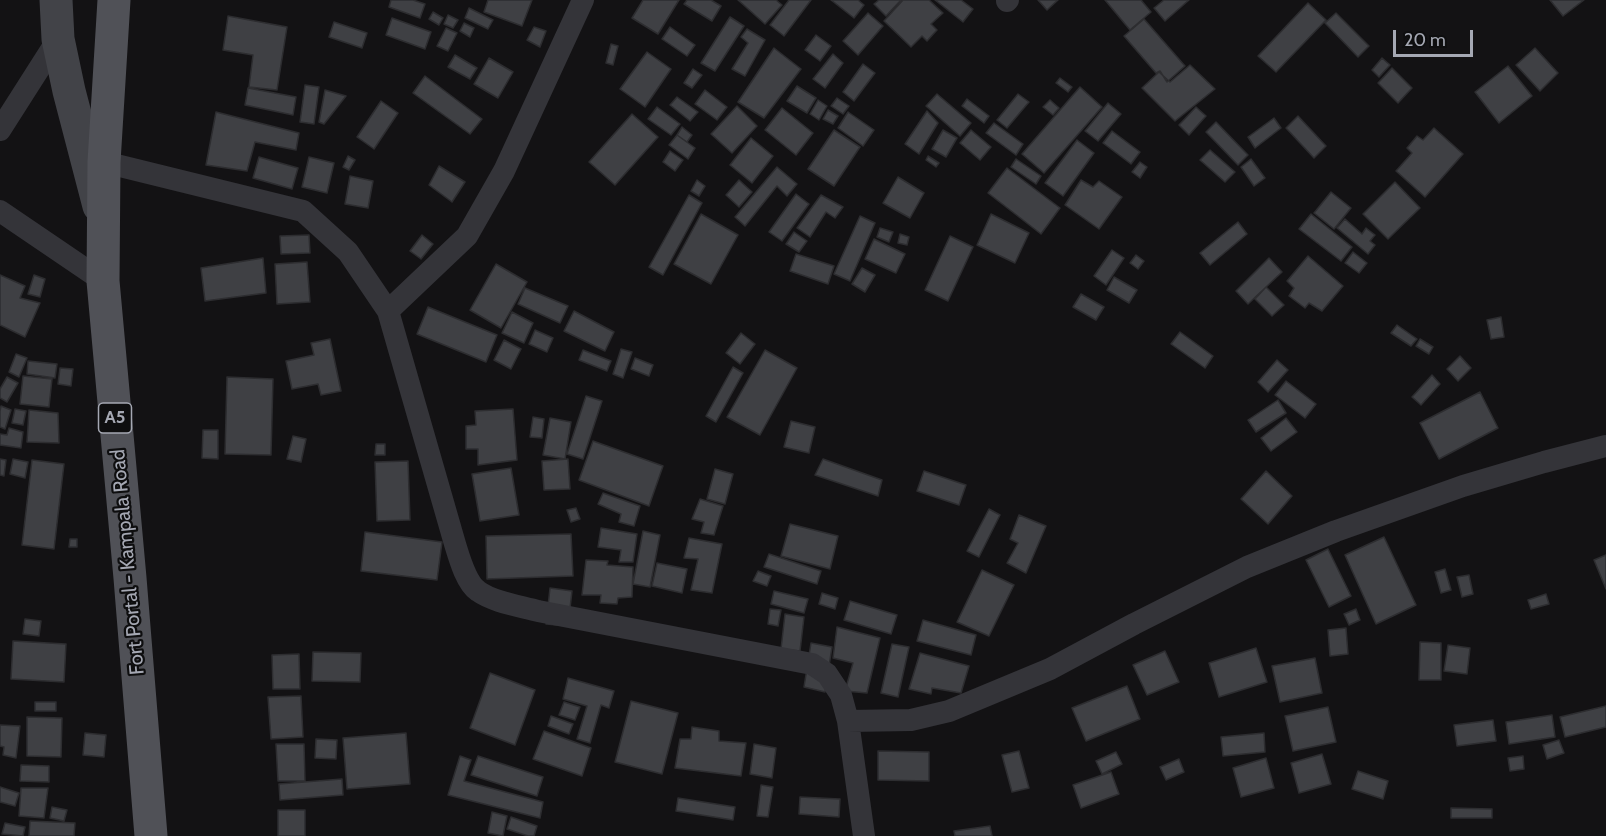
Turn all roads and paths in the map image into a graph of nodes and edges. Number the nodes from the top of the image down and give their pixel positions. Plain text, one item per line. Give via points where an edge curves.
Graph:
1 (56, 0) edge
2 (114, 0) edge
3 (582, 0) edge
4 (58, 39) junction
5 (0, 130) edge
6 (104, 162) junction
7 (0, 211) edge
8 (104, 227) junction
9 (103, 281) junction
10 (388, 311) junction
11 (1606, 446) edge
12 (848, 721) junction
13 (151, 836) edge
14 (864, 836) edge

1 - 4 main road
2 - 6 main road, Fort Portal - Kampala Road / A5
3 - 10 street via 504,171 467,236
4 - 5 street
4 - 8 main road
6 - 8 main road, Fort Portal - Kampala Road / A5
6 - 10 street via 303,211 348,252
7 - 9 street
8 - 9 main road, Fort Portal - Kampala Road / A5
9 - 13 main road, Fort Portal - Kampala Road / A5
10 - 12 street via 454,544 476,591 538,611 812,664 827,674 841,695
11 - 12 street via 1463,486 1336,531 1247,567 1050,669 949,711 911,720
12 - 14 street

